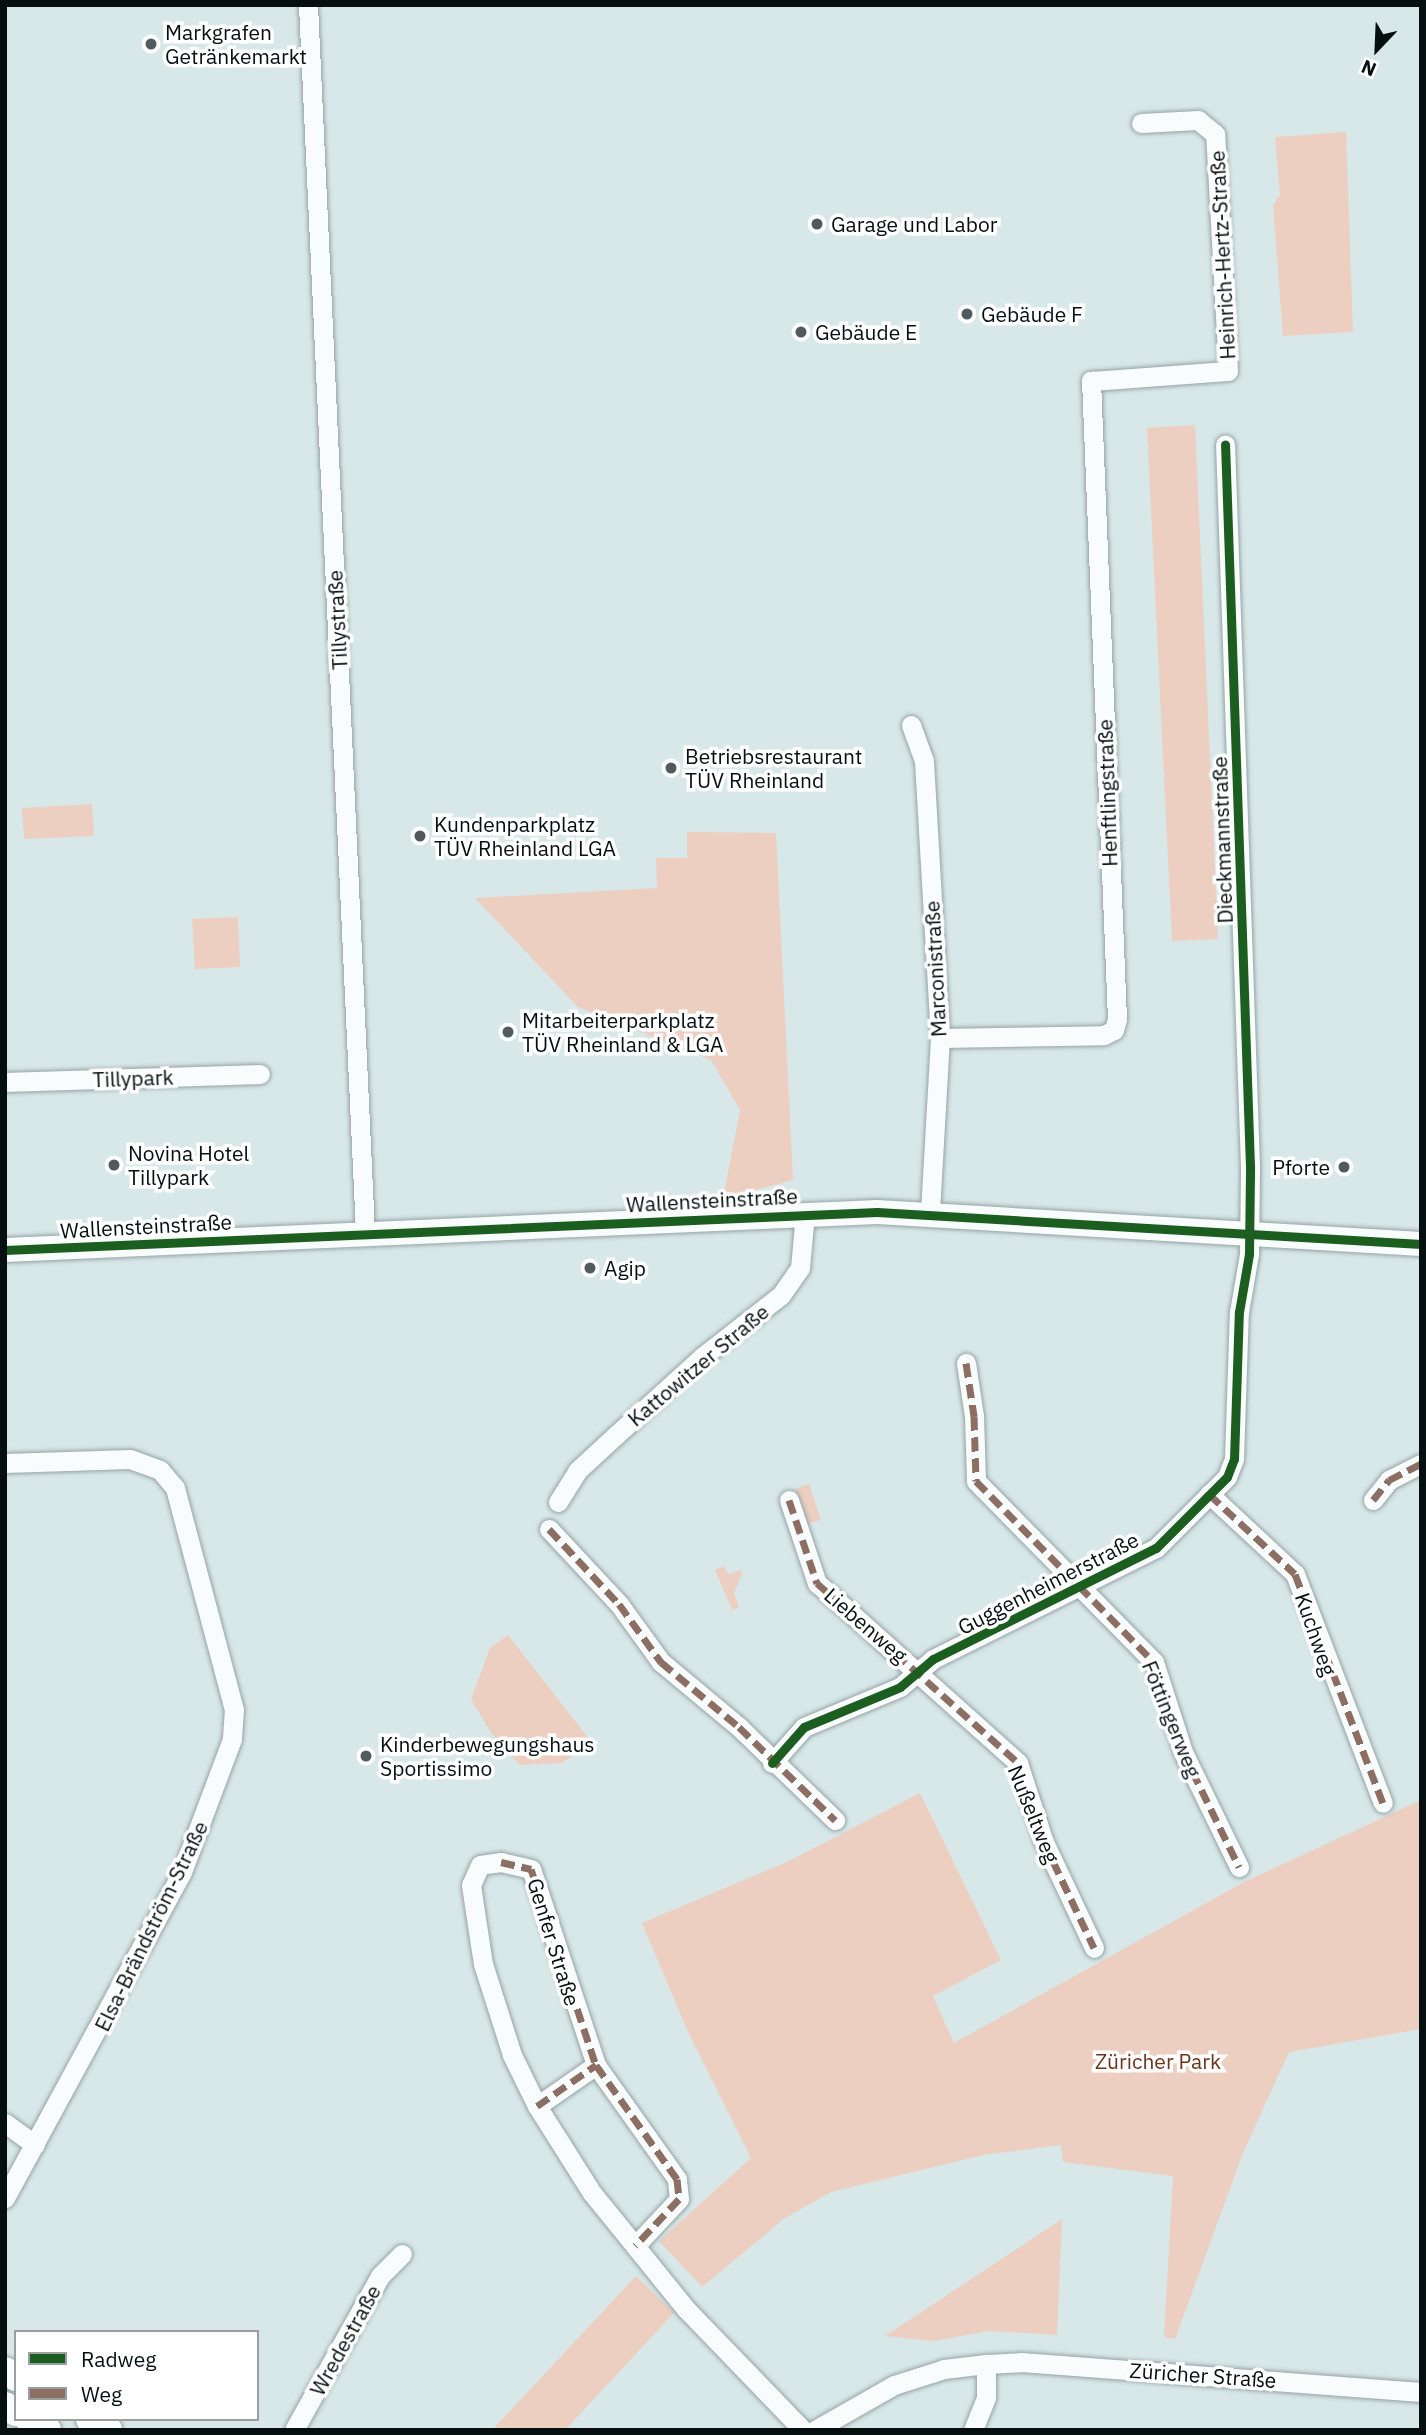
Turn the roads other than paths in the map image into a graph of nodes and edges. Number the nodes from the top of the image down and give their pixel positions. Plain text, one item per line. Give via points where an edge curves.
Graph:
1 (308, 5) edge
2 (1141, 123) dead end
3 (1091, 381) joint
4 (1225, 444) dead end
5 (911, 725) dead end
6 (940, 1038) junction
7 (260, 1074) dead end
8 (5, 1083) edge
9 (805, 1213) junction
10 (930, 1214) junction
11 (365, 1234) junction
12 (1250, 1234) junction
13 (1421, 1244) edge
14 (5, 1250) edge
15 (966, 1363) dead end
16 (5, 1463) edge
17 (1421, 1464) edge
18 (1209, 1494) junction
19 (789, 1500) dead end
20 (1373, 1500) dead end
21 (558, 1502) dead end
22 (548, 1529) dead end
23 (1084, 1586) junction
24 (918, 1671) junction
25 (772, 1763) junction
26 (1383, 1803) dead end
27 (835, 1820) dead end
28 (1239, 1867) dead end
29 (1094, 1948) dead end
30 (596, 2065) junction
31 (537, 2106) junction
32 (5, 2123) edge
33 (35, 2145) junction
34 (5, 2198) edge
35 (635, 2246) junction
36 (402, 2254) dead end
37 (986, 2364) junction
38 (1421, 2392) edge
39 (294, 2430) edge
40 (803, 2430) edge
41 (815, 2430) edge
42 (973, 2430) edge

1 - 11 street, Tillystraße
2 - 3 street, Heinrich-Hertz-Straße via 1198,120 1215,134 1228,371
3 - 6 street, Henftlingstraße via 1117,1019 1114,1030 1104,1035
4 - 12 street, Dieckmannstraße
5 - 6 street, Marconistraße via 923,761
6 - 10 street, Marconistraße
7 - 8 street, Tillypark
9 - 10 street, Wallensteinstraße
9 - 11 street, Wallensteinstraße
9 - 21 street, Kattowitzer Straße via 800,1268 781,1295 702,1357 577,1471
10 - 12 street, Wallensteinstraße
11 - 14 street, Wallensteinstraße
12 - 13 street, Wallensteinstraße
12 - 18 street, Guggenheimerstraße via 1239,1312 1234,1459 1227,1477
15 - 23 street, Föttingerweg via 975,1416 976,1481
16 - 33 street, Elsa-Brändström-Straße via 130,1459 160,1470 175,1488 234,1709 232,1739 182,1872
17 - 20 street via 1389,1480
18 - 23 street, Guggenheimerstraße via 1156,1548
18 - 26 street, Kuchweg via 1295,1574
19 - 24 street, Liebenweg via 817,1583
22 - 25 street via 619,1604 660,1662 738,1727
23 - 24 street, Guggenheimerstraße
23 - 28 street, Föttingerweg via 1154,1662 1183,1752
24 - 25 street, Guggenheimerstraße via 900,1687 804,1727
24 - 29 street, Nußeltweg via 1018,1763 1044,1842
25 - 27 street
30 - 31 street
30 - 31 street, Genfer Straße via 531,1869 501,1862 480,1864 471,1885 483,1964 512,2055
30 - 35 street, Genfer Straße via 677,2179 679,2199
31 - 35 street, Genfer Straße via 592,2193
32 - 33 street
33 - 34 street, Elsa-Brändström-Straße
35 - 40 street, Genfer Straße via 686,2309
36 - 39 street, Wredestraße via 380,2276
37 - 38 street, Züricher Straße via 1021,2362
37 - 41 street, Züricher Straße via 944,2369 894,2385
37 - 42 street via 986,2397

